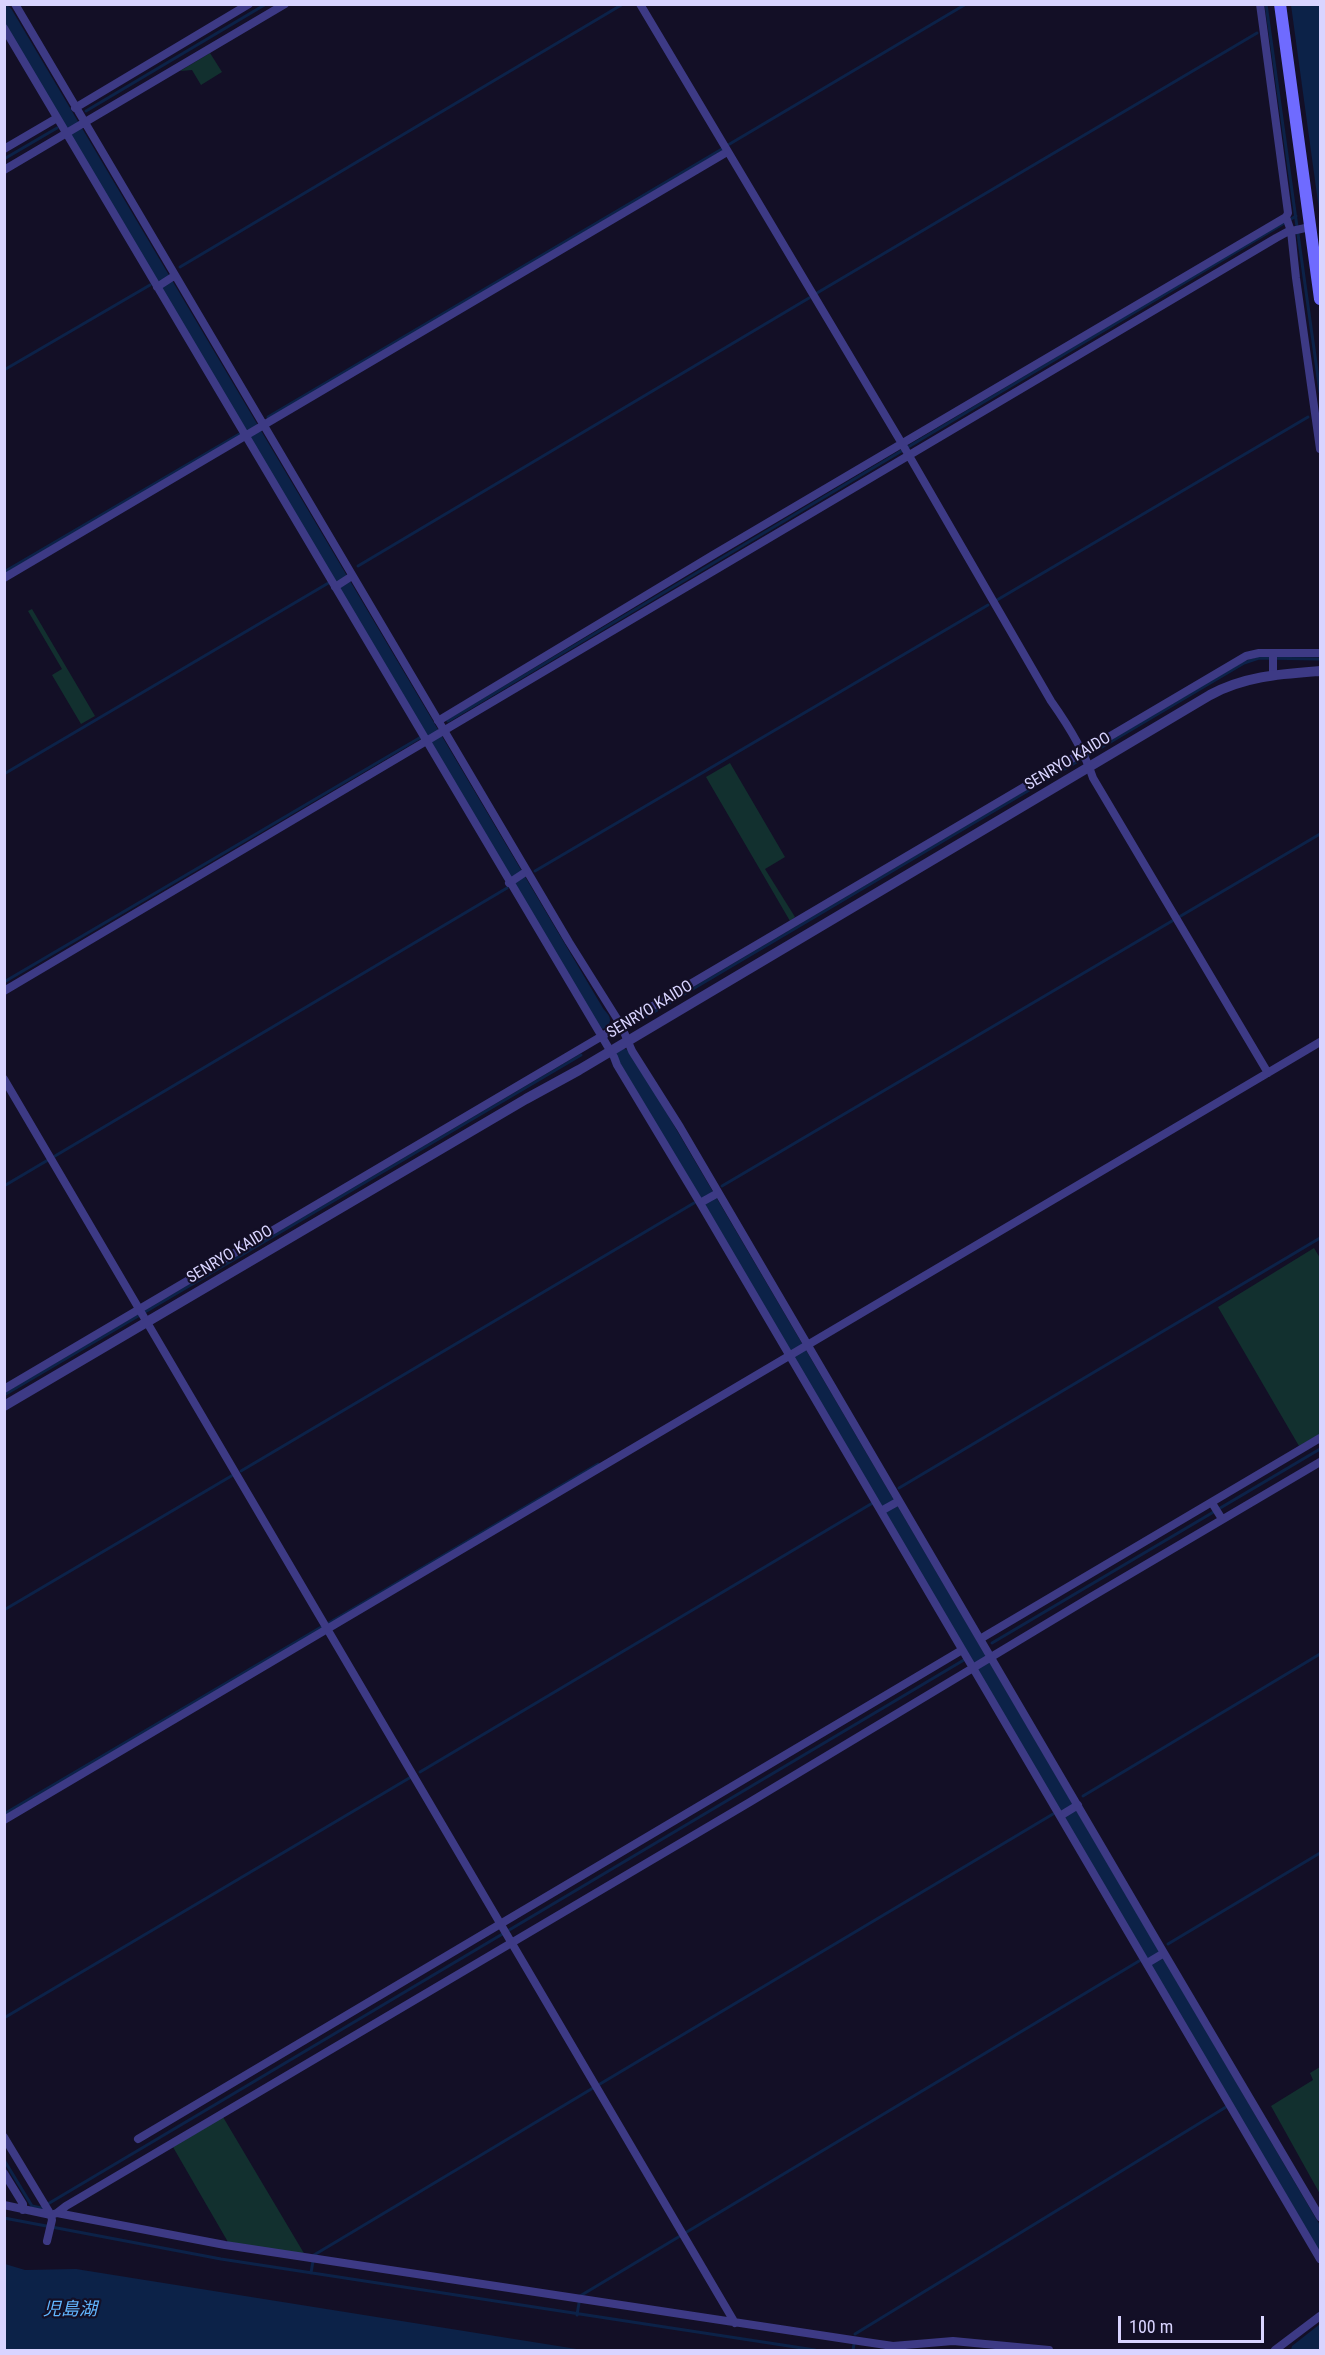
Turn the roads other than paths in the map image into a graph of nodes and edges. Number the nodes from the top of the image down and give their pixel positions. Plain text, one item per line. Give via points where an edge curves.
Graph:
1 (15, 4) edge
2 (249, 4) edge
3 (285, 4) edge
4 (640, 4) edge
5 (1260, 4) edge
6 (1280, 4) edge
7 (4, 28) edge
8 (75, 108) junction
9 (57, 118) junction
10 (74, 129) junction
11 (4, 149) edge
12 (727, 152) junction
13 (4, 170) edge
14 (1301, 224) edge
15 (171, 278) junction
16 (158, 286) junction
17 (1320, 299) edge
18 (263, 426) junction
19 (247, 433) junction
20 (1320, 449) edge
21 (905, 450) junction
22 (4, 578) edge
23 (349, 578) junction
24 (334, 584) junction
25 (1320, 653) edge
26 (1273, 656) junction
27 (1320, 671) edge
28 (1273, 674) junction
29 (438, 721) junction
30 (442, 732) junction
31 (426, 738) junction
32 (1086, 759) junction
33 (517, 878) junction
34 (4, 991) edge
35 (621, 1025) junction
36 (602, 1037) junction
37 (628, 1040) junction
38 (1320, 1042) edge
39 (610, 1051) junction
40 (1268, 1073) junction
41 (4, 1079) edge
42 (716, 1195) junction
43 (702, 1203) junction
44 (144, 1314) junction
45 (805, 1348) junction
46 (792, 1356) junction
47 (4, 1389) edge
48 (4, 1406) edge
49 (1320, 1438) edge
50 (1320, 1462) edge
51 (885, 1505) junction
52 (1217, 1510) junction
53 (328, 1628) junction
54 (980, 1639) junction
55 (988, 1658) junction
56 (969, 1660) junction
57 (1075, 1807) junction
58 (1062, 1815) junction
59 (4, 1820) edge
60 (507, 1932) junction
61 (1162, 1954) junction
62 (1149, 1962) dead end
63 (4, 2137) edge
64 (138, 2139) dead end
65 (4, 2172) edge
66 (4, 2205) edge
67 (30, 2211) junction
68 (50, 2212) junction
69 (1320, 2217) edge
70 (48, 2238) dead end
71 (1320, 2259) edge
72 (1320, 2316) edge
73 (735, 2323) junction
74 (1049, 2350) edge
75 (1275, 2350) edge

1 - 8 street
2 - 8 street
3 - 10 street
4 - 12 street
5 - 14 street via 1288,213
6 - 14 main road
7 - 9 street
8 - 10 street
9 - 10 street
9 - 11 street
10 - 13 street
10 - 15 street
10 - 16 street
12 - 18 street
12 - 21 street
14 - 17 main road
14 - 20 street via 1296,278
14 - 21 street
14 - 21 street
15 - 16 street
15 - 18 street
16 - 19 street
18 - 19 street
18 - 23 street
19 - 22 street
19 - 24 street
21 - 29 street via 713,555
21 - 30 street
21 - 32 street
23 - 24 street
23 - 29 street
24 - 31 street
25 - 26 street
26 - 28 street
26 - 32 street via 1259,652 1246,656
27 - 28 street, SENRYO KAIDO
28 - 32 street, SENRYO KAIDO via 1222,689
29 - 30 street
30 - 31 street
30 - 33 street
31 - 33 street
31 - 34 street
32 - 35 street
32 - 37 street, SENRYO KAIDO
32 - 40 street via 1093,778
33 - 35 street
33 - 36 street
35 - 36 street
35 - 37 street
36 - 39 street
36 - 44 street
37 - 39 street, SENRYO KAIDO
37 - 42 street
38 - 40 street
39 - 43 street
39 - 44 street, SENRYO KAIDO
40 - 45 street
41 - 44 street
42 - 43 street
42 - 45 street
43 - 46 street
44 - 47 street
44 - 48 street, SENRYO KAIDO
44 - 53 street
45 - 46 street
45 - 51 street
46 - 51 street
46 - 53 street
49 - 52 street
50 - 52 street
51 - 54 street
51 - 56 street
52 - 54 street
52 - 55 street
53 - 59 street
53 - 60 street
54 - 55 street
55 - 56 street
55 - 57 street
56 - 58 street
56 - 60 street
56 - 60 street
57 - 58 street
57 - 61 street
58 - 71 street
60 - 64 street
60 - 68 street via 86,2194
60 - 73 street
61 - 62 street
61 - 69 street
63 - 68 street
65 - 67 street
66 - 67 street
67 - 68 street
68 - 70 street
68 - 73 street via 225,2245
72 - 75 street
73 - 74 street via 893,2346 953,2341

